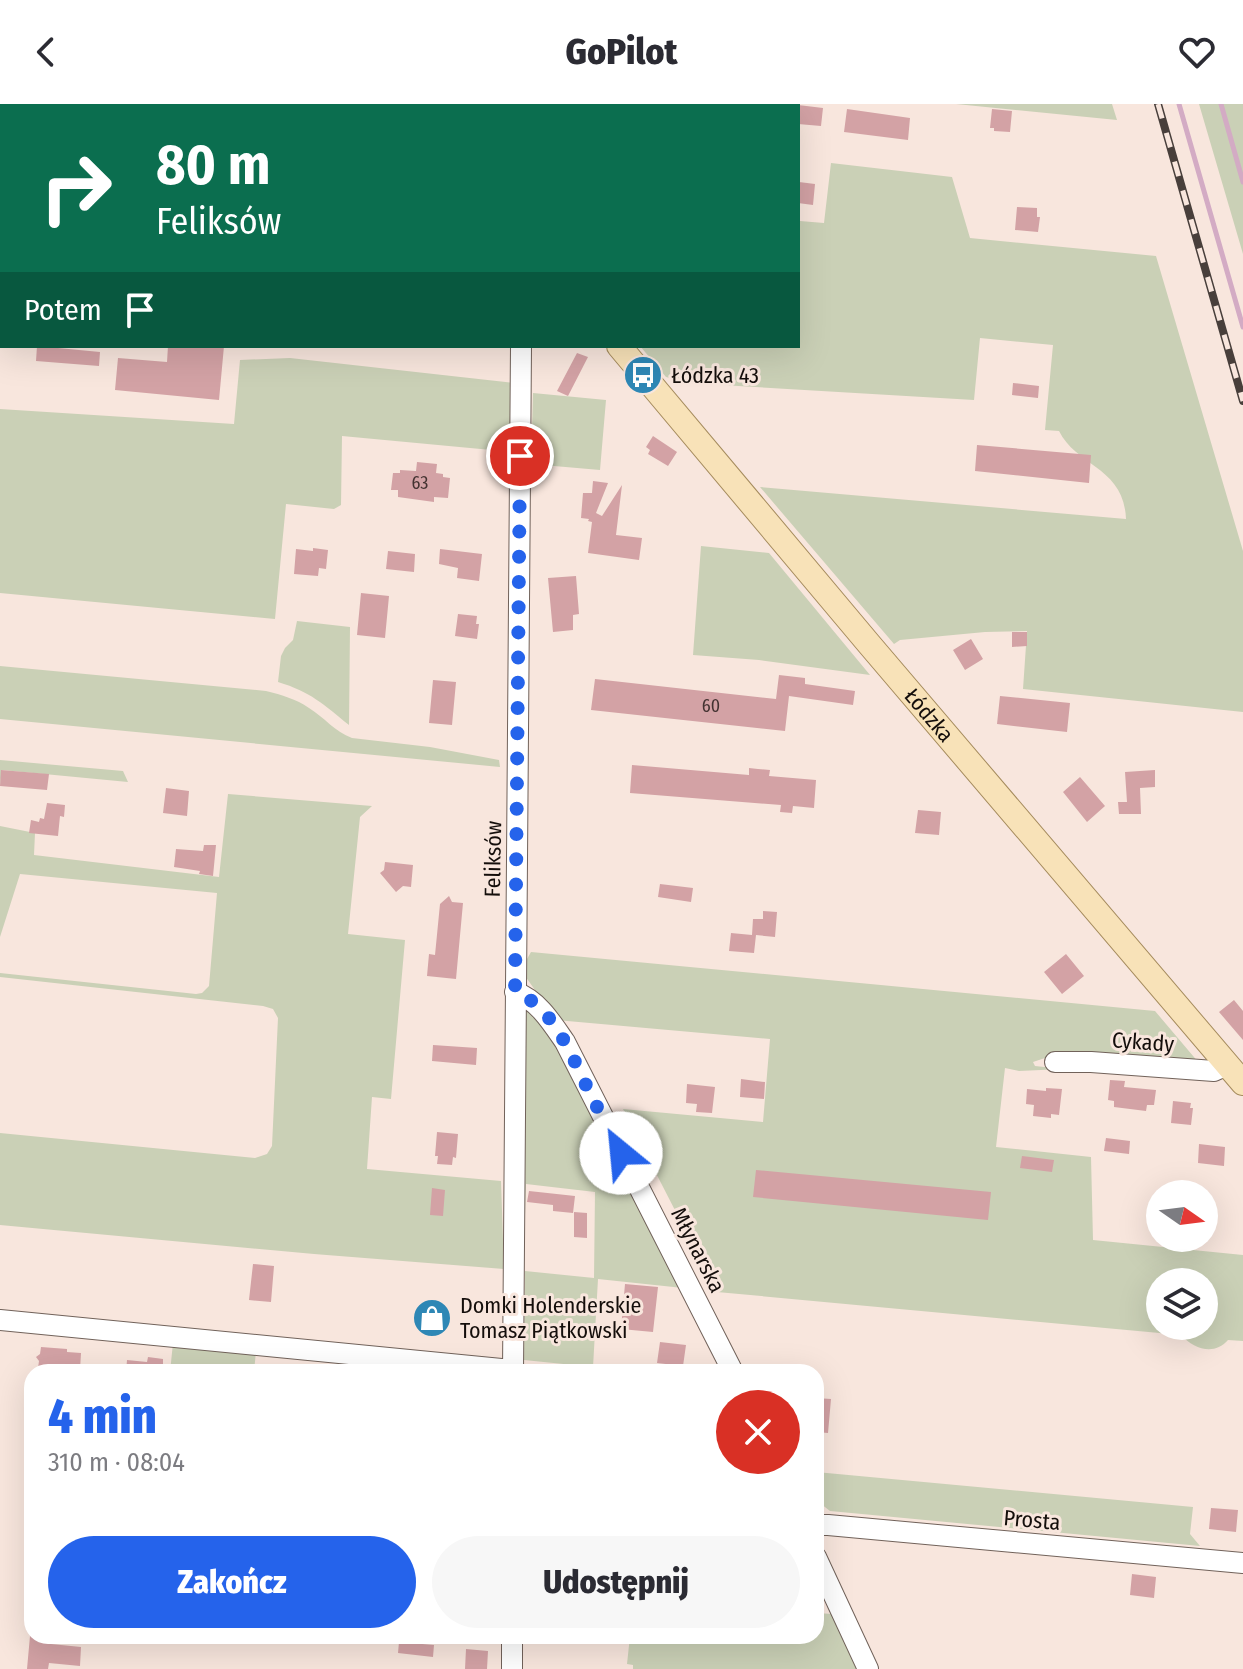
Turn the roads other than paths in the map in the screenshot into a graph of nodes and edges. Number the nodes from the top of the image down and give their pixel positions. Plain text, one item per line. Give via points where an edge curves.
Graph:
1 (521, 348) edge
2 (621, 348) edge
3 (515, 992) junction
4 (1055, 1062) dead end
5 (1235, 1074) edge
6 (0, 1320) edge
7 (443, 1364) edge
8 (513, 1364) edge
9 (729, 1364) edge
10 (824, 1525) edge
11 (1243, 1563) edge
12 (824, 1574) edge
13 (512, 1644) edge
14 (512, 1669) edge
15 (868, 1669) edge

1 - 3 street, Feliksów
2 - 5 main road, Łódzka
3 - 8 street, Feliksów
3 - 9 street, Młynarska via 538,1007 565,1042
4 - 5 street, Cykady
6 - 7 street
10 - 11 street, Prosta
12 - 15 street
13 - 14 street

